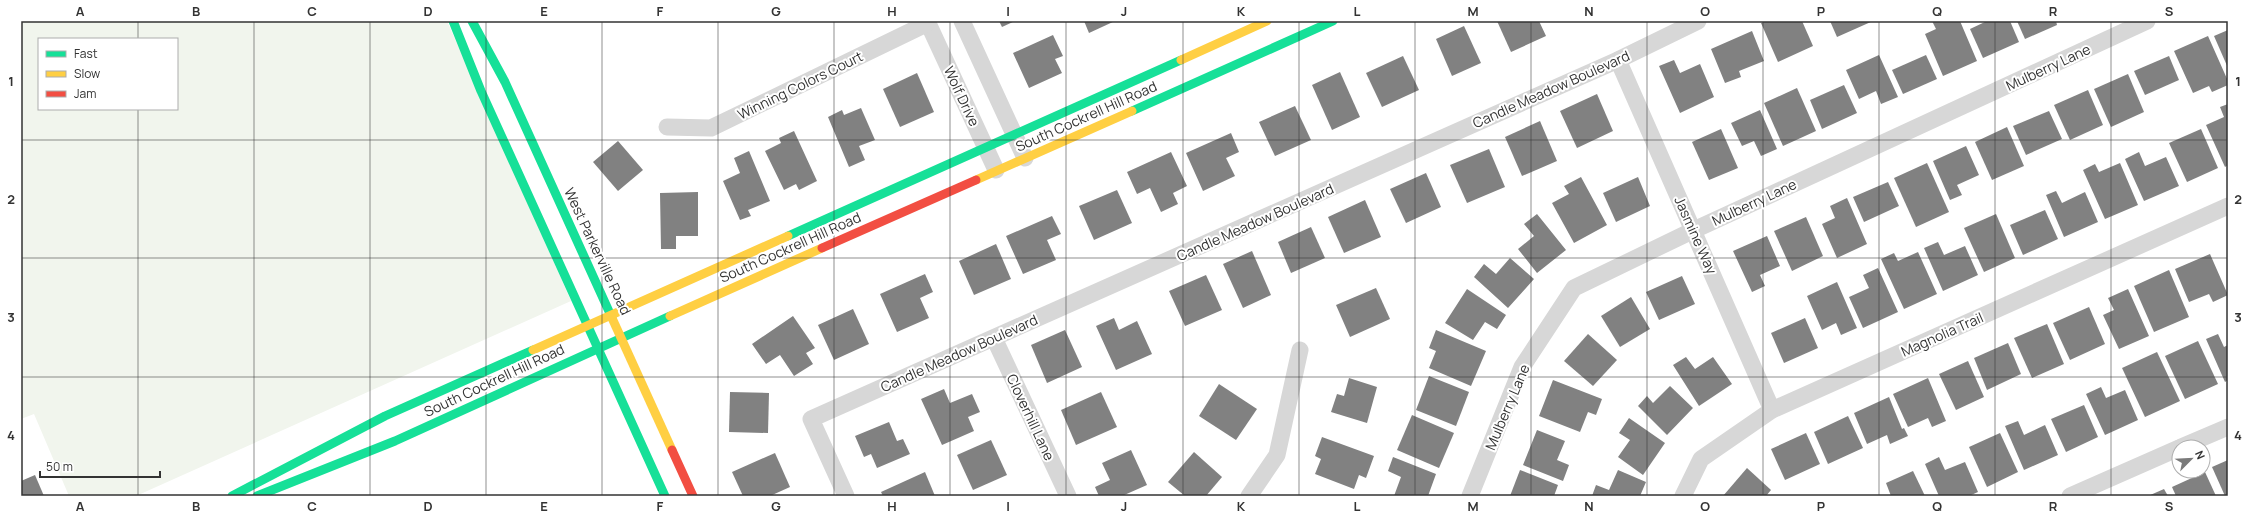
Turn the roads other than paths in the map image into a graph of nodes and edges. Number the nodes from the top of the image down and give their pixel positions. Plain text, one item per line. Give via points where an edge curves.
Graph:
1 (453, 21) edge
2 (472, 21) edge
3 (962, 21) edge
4 (1267, 21) edge
5 (1333, 21) edge
6 (1698, 21) edge
7 (2147, 21) edge
8 (928, 22) edge
9 (1618, 60) junction
10 (667, 128) dead end
11 (1014, 134) junction
12 (985, 146) junction
13 (1025, 158) junction
14 (996, 170) junction
15 (2228, 206) edge
16 (1694, 230) junction
17 (611, 314) junction
18 (587, 325) junction
19 (622, 337) junction
20 (994, 338) junction
21 (598, 348) junction
22 (1300, 350) dead end
23 (1772, 410) junction
24 (2228, 426) edge
25 (2200, 439) edge
26 (2171, 452) edge
27 (232, 496) edge
28 (257, 496) edge
29 (665, 496) edge
30 (693, 496) edge
31 (846, 496) edge
32 (1068, 496) edge
33 (1249, 496) edge
34 (1470, 496) edge
35 (1683, 496) edge
36 (2070, 496) edge

1 - 18 main road via 481,91
2 - 17 main road, West Parkerville Road via 505,82
3 - 11 street
4 - 11 main road, South Cockrell Hill Road
5 - 13 main road, South Cockrell Hill Road
6 - 9 street, Candle Meadow Boulevard
7 - 16 street, Mulberry Lane
8 - 10 street, Winning Colors Court via 711,128
8 - 12 street, Wolf Drive
9 - 16 street, Jasmine Way
9 - 20 street, Candle Meadow Boulevard
11 - 12 main road, South Cockrell Hill Road
11 - 13 street
12 - 14 street, Wolf Drive
12 - 17 main road, South Cockrell Hill Road
13 - 14 main road, South Cockrell Hill Road
14 - 19 main road, South Cockrell Hill Road
15 - 23 street, Magnolia Trail
16 - 23 street, Jasmine Way
16 - 34 street, Mulberry Lane via 1574,288 1522,367
17 - 18 main road, South Cockrell Hill Road
17 - 19 main road, West Parkerville Road
18 - 21 main road
18 - 27 main road, South Cockrell Hill Road via 385,416
19 - 21 main road, South Cockrell Hill Road
19 - 30 main road, West Parkerville Road
20 - 31 street, Candle Meadow Boulevard via 811,419
20 - 32 street, Cloverhill Lane
21 - 28 main road, South Cockrell Hill Road via 395,441
21 - 29 main road
22 - 33 street via 1277,455
23 - 35 street, Magnolia Trail via 1701,459
24 - 25 street
26 - 36 street

